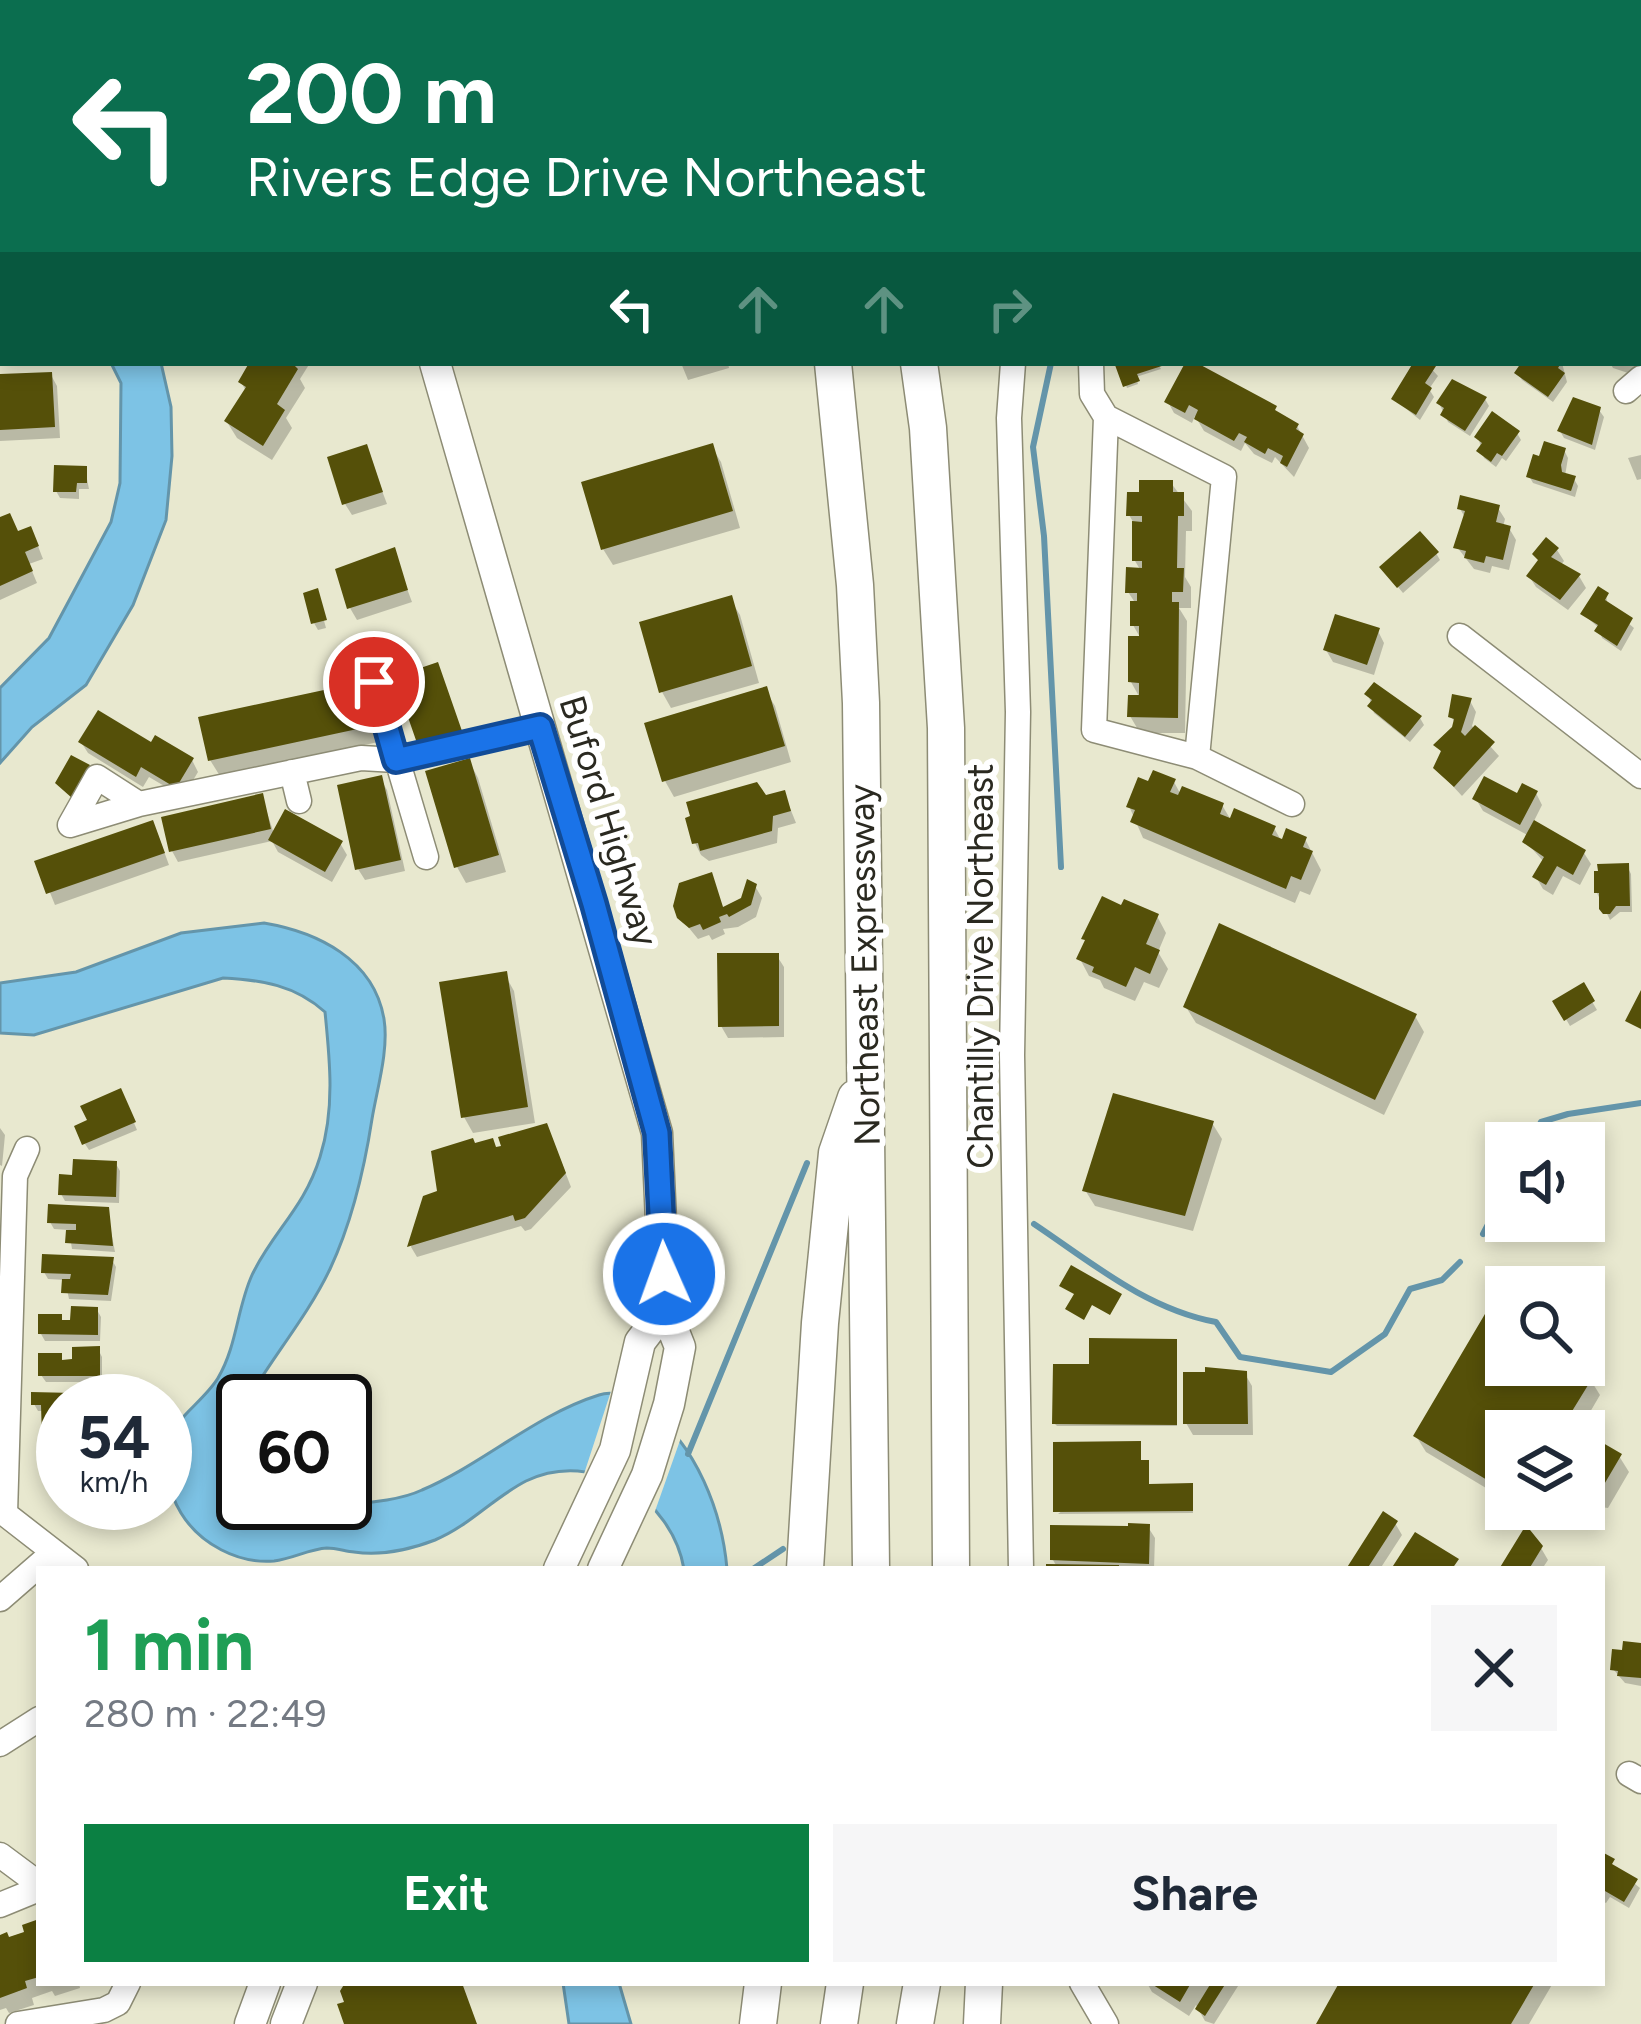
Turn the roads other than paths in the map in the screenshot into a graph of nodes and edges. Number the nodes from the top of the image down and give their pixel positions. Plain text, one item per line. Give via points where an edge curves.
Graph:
1 (436, 366) edge
2 (833, 366) edge
3 (920, 366) edge
4 (1013, 366) edge
5 (1091, 366) edge
6 (1106, 417) junction
7 (1460, 636) dead end
8 (374, 682) dead end
9 (540, 727) junction
10 (1197, 758) junction
11 (396, 760) junction
12 (292, 772) junction
13 (1641, 776) edge
14 (298, 801) dead end
15 (139, 804) dead end
16 (1292, 804) dead end
17 (426, 857) dead end
18 (865, 1072) junction
19 (26, 1149) dead end
20 (4, 1303) edge
21 (665, 1309) junction
22 (952, 1416) junction
23 (3, 1512) edge
24 (54, 1552) junction
25 (38, 1566) edge
26 (72, 1566) edge
27 (560, 1566) edge
28 (604, 1566) edge
29 (805, 1566) edge
30 (871, 1566) edge
31 (951, 1566) edge
32 (976, 1566) edge
33 (1021, 1566) edge
34 (36, 1568) edge
35 (0, 1599) edge
36 (36, 1722) edge
37 (0, 1744) edge
38 (0, 1855) edge
39 (36, 1884) edge
40 (36, 1887) edge
41 (0, 1905) edge
42 (126, 1986) edge
43 (264, 1986) edge
44 (764, 1986) edge
45 (845, 1986) edge
46 (921, 1986) edge
47 (984, 1986) edge
48 (1084, 1986) edge
49 (300, 1987) edge
50 (18, 2024) edge
51 (250, 2024) edge
52 (286, 2024) edge
53 (306, 2024) edge
54 (758, 2024) edge
55 (839, 2024) edge
56 (915, 2024) edge
57 (982, 2024) edge
58 (1106, 2024) edge

1 - 9 main road, Buford Highway
2 - 18 highway, Northeast Expressway via 861,703
3 - 22 highway via 946,728
4 - 33 street, Chantilly Drive Northeast
5 - 6 street via 1092,394
6 - 10 street via 1224,477
6 - 10 street via 1094,730
7 - 13 street
8 - 11 street
9 - 11 street
9 - 21 main road, Buford Highway via 657,1133
10 - 16 street
11 - 12 street
11 - 17 street
12 - 14 street
12 - 15 street
18 - 29 highway via 837,1153
18 - 30 highway, Northeast Expressway
19 - 20 street via 15,1176
20 - 23 street
21 - 27 main road via 640,1342 615,1450
21 - 28 main road, Buford Highway via 680,1347 676,1371 647,1475
22 - 31 highway
22 - 32 highway
23 - 24 street
24 - 25 street
24 - 26 street
34 - 35 street
36 - 37 street
38 - 39 street
40 - 41 street
42 - 50 street via 104,2010
43 - 51 main road
44 - 54 highway
45 - 55 highway
46 - 56 highway
47 - 57 highway
48 - 58 street
49 - 52 main road
49 - 53 main road

